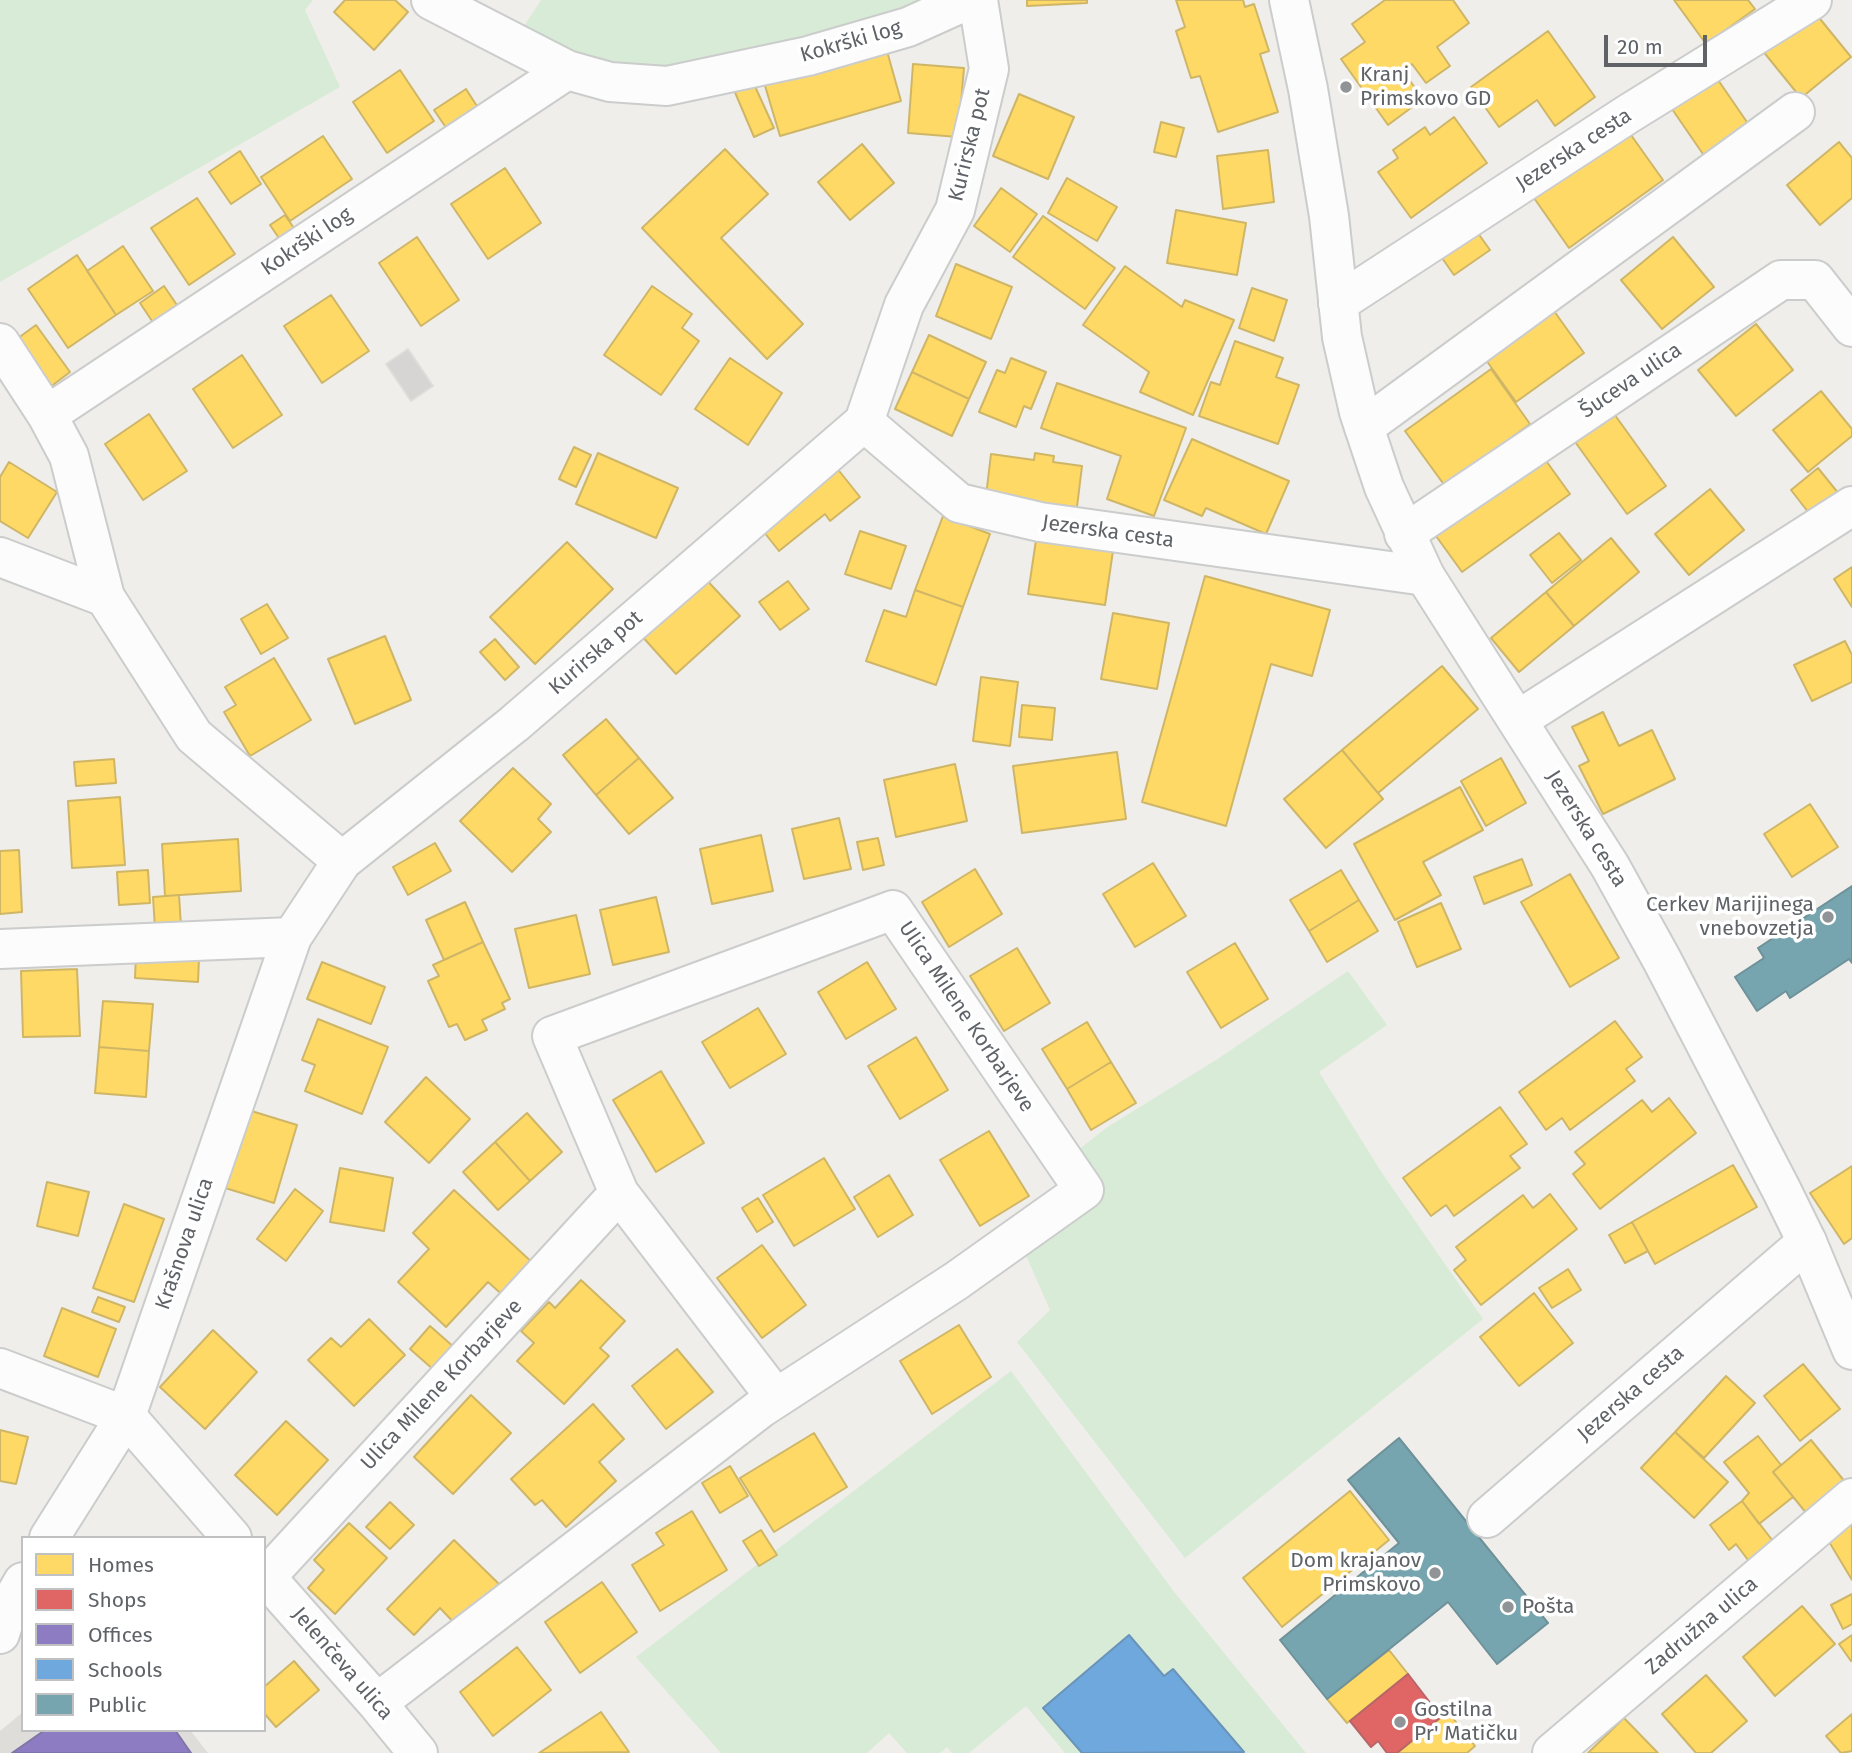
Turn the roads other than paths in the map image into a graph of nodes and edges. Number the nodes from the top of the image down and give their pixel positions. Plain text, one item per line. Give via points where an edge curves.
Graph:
1 (431, 0) edge
2 (968, 0) edge
3 (978, 0) edge
4 (1289, 0) edge
5 (1812, 0) edge
6 (567, 70) junction
7 (1795, 112) dead end
8 (1338, 303) junction
9 (1852, 327) edge
10 (0, 343) edge
11 (47, 415) junction
12 (864, 422) junction
13 (1364, 427) junction
14 (1852, 506) edge
15 (1404, 534) junction
16 (0, 557) edge
17 (1425, 576) junction
18 (105, 597) junction
19 (1518, 720) junction
20 (342, 861) junction
21 (292, 937) junction
22 (0, 948) edge
23 (619, 1193) junction
24 (1807, 1242) junction
25 (1852, 1350) edge
26 (0, 1368) edge
27 (776, 1398) junction
28 (126, 1416) junction
29 (1852, 1498) edge
30 (1487, 1518) dead end
31 (50, 1536) edge
32 (230, 1536) edge
33 (266, 1575) edge
34 (266, 1577) edge
35 (21, 1585) edge
36 (0, 1634) edge
37 (377, 1703) junction
38 (418, 1753) edge
39 (1552, 1753) edge

1 - 6 street, Kokrški log
2 - 6 street, Kokrški log via 908,27 808,56 667,86 610,82
3 - 12 street, Kurirska pot via 989,69 955,210 904,306
4 - 8 street, Jezerska cesta via 1329,216
5 - 8 street, Jezerska cesta
6 - 11 street, Kokrški log
7 - 13 street
8 - 13 street, Jezerska cesta
9 - 15 street, Šuceva ulica via 1815,280 1781,280
10 - 11 street
11 - 18 street via 69,456
12 - 17 street, Jezerska cesta via 959,503 1040,522
12 - 20 street, Kurirska pot via 514,724
13 - 15 street, Jezerska cesta
14 - 19 street
15 - 17 street, Jezerska cesta
16 - 18 street
17 - 19 street, Jezerska cesta
18 - 20 street via 194,736
19 - 24 street, Jezerska cesta via 1621,886
20 - 21 street, Krašnova ulica
21 - 22 street
21 - 28 street, Krašnova ulica
23 - 27 street, Ulica Milene Korbarjeve
23 - 27 street, Ulica Milene Korbarjeve via 552,1037 893,910 1084,1190 956,1281
23 - 33 street, Ulica Milene Korbarjeve
24 - 25 street, Jezerska cesta
24 - 30 street, Jezerska cesta
26 - 28 street
27 - 37 street, Ulica Milene Korbarjeve
28 - 31 street, Krašnova ulica
28 - 32 street
29 - 39 street, Zadružna ulica
34 - 37 street, Jelenčeva ulica
35 - 36 street
37 - 38 street, Jelenčeva ulica

